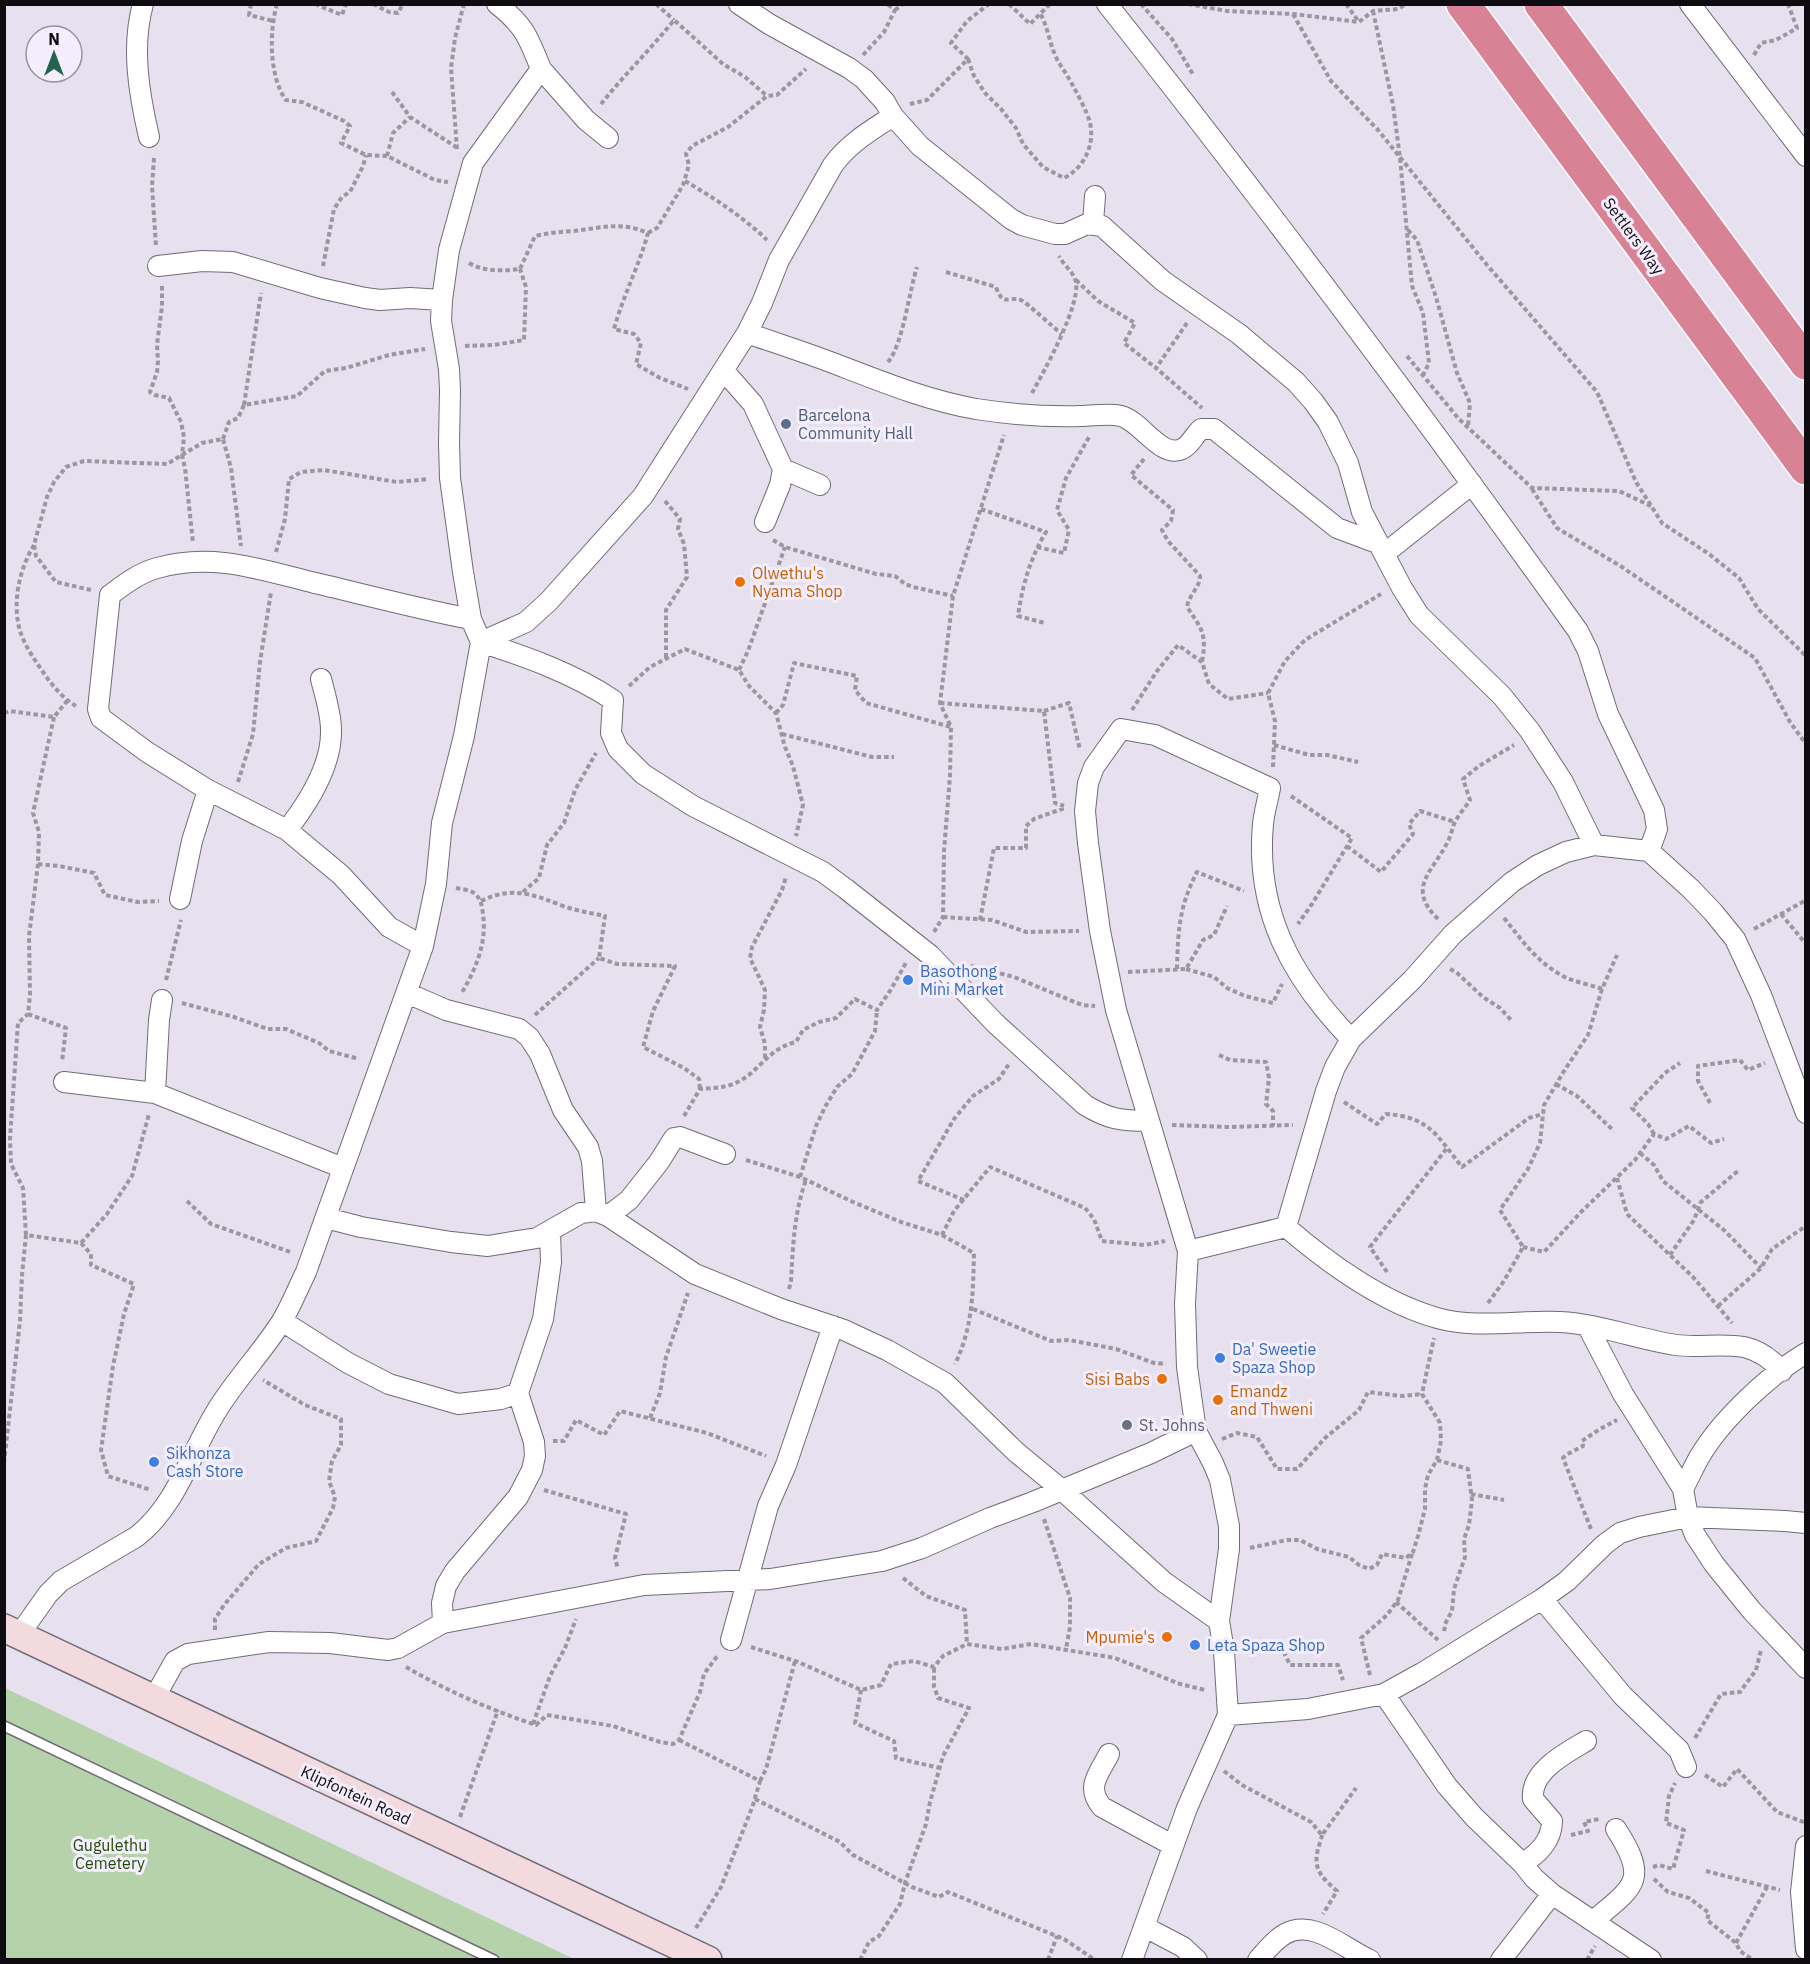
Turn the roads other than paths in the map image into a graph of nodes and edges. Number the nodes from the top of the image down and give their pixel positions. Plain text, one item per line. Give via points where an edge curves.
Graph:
1 (143, 4) edge
2 (497, 4) edge
3 (739, 4) edge
4 (1107, 4) edge
5 (1463, 4) edge
6 (1541, 4) edge
7 (1690, 4) edge
8 (541, 69) junction
9 (893, 116) junction
10 (149, 137) road end
11 (608, 138) dead end
12 (1806, 156) edge
13 (1095, 196) dead end
14 (1093, 224) junction
15 (158, 266) road end
16 (442, 300) junction
17 (747, 333) junction
18 (1806, 363) edge
19 (724, 372) junction
20 (1806, 468) edge
21 (783, 469) junction
22 (1472, 484) junction
23 (820, 485) dead end
24 (765, 522) road end
25 (1381, 549) junction
26 (471, 619) junction
27 (481, 642) junction
28 (321, 679) dead end
29 (207, 790) junction
30 (287, 830) junction
31 (1594, 844) junction
32 (1649, 851) junction
33 (180, 899) road end
34 (423, 946) junction
35 (407, 993) junction
36 (162, 1000) road end
37 (1351, 1039) junction
38 (64, 1082) road end
39 (155, 1093) junction
40 (1806, 1113) edge
41 (1148, 1121) junction
42 (725, 1154) road end
43 (343, 1168) junction
44 (602, 1214) junction
45 (326, 1218) junction
46 (1286, 1227) junction
47 (550, 1232) junction
48 (1186, 1244) junction
49 (282, 1321) junction
50 (834, 1326) junction
51 (1588, 1327) junction
52 (1806, 1353) edge
53 (1782, 1371) junction
54 (518, 1393) junction
55 (1201, 1439) junction
56 (1683, 1489) junction
57 (1062, 1490) junction
58 (1688, 1517) junction
59 (1806, 1523) edge
60 (747, 1581) junction
61 (1542, 1599) junction
62 (1219, 1621) junction
63 (443, 1623) junction
64 (12, 1632) edge
65 (731, 1640) road end
66 (1806, 1668) edge
67 (1380, 1695) junction
68 (153, 1700) junction
69 (1228, 1715) junction
70 (4, 1726) edge
71 (1586, 1741) dead end
72 (1109, 1754) dead end
73 (1682, 1758) road end
74 (1616, 1829) road end
75 (1172, 1845) junction
76 (1806, 1846) edge
77 (1522, 1863) junction
78 (1552, 1894) junction
79 (1593, 1921) junction
80 (1145, 1927) junction
81 (1806, 1949) edge
82 (494, 1959) edge
83 (708, 1959) edge
84 (1132, 1959) edge
85 (1197, 1959) edge
86 (1258, 1959) edge
87 (1370, 1959) edge
88 (1501, 1959) edge
89 (1651, 1959) edge

1 - 10 street via 137,42
2 - 8 street via 527,34
3 - 9 street via 849,68 876,92
4 - 22 street via 1196,116
5 - 20 highway, Settlers Way
6 - 18 highway
7 - 12 street
8 - 11 street via 586,120
8 - 16 street via 473,163 449,250
9 - 14 street via 920,146 1011,219 1048,234 1065,234
9 - 17 street via 855,141 828,173 779,260
13 - 14 street
14 - 25 street via 1102,226 1163,281 1266,357 1313,401 1345,454 1362,512
15 - 16 street via 219,261 380,300
16 - 26 street via 450,390 450,478
17 - 19 street
17 - 25 street via 949,404 1006,414 1122,416 1164,448 1180,450 1198,431 1209,428 1337,528
19 - 21 street via 753,404
19 - 27 street via 643,496 549,601 526,622
21 - 23 street
21 - 24 street
22 - 25 street
22 - 32 street via 1584,641 1608,714 1654,810 1657,829
25 - 31 street via 1419,615 1502,696 1530,731 1563,782
26 - 27 street
26 - 29 street via 408,607 242,564 195,562 142,573 110,595 98,709 101,718
27 - 34 street via 464,736 442,823 436,884
27 - 41 street via 535,661 613,700 611,733 618,749 650,778 693,806 823,872 922,950 1085,1105 1121,1121
28 - 30 street via 331,728 327,758 301,812
29 - 30 street
29 - 33 street
30 - 34 street via 341,875 389,927
31 - 32 street
31 - 37 street via 1566,852 1512,882 1453,934
32 - 40 street via 1699,897 1735,939
34 - 35 street
35 - 43 street
35 - 44 street via 446,1010 519,1029 529,1037 563,1110 588,1148
36 - 39 street
37 - 41 street via 1324,1010 1277,932 1265,881 1263,824 1270,788 1155,735 1121,729 1094,767 1085,811 1100,931 1116,1010
37 - 46 street via 1326,1091
38 - 39 street
39 - 43 street
41 - 48 street
42 - 44 street via 674,1138 629,1200
43 - 45 street
44 - 47 street via 581,1213
44 - 50 street via 695,1274
45 - 47 street via 488,1246
45 - 49 street
46 - 48 street
46 - 51 street via 1337,1268 1388,1298 1438,1318 1473,1323 1563,1322
47 - 54 street via 551,1262 543,1319
48 - 55 street via 1187,1367
49 - 54 street via 389,1384 458,1404
49 - 64 street via 219,1407 172,1495 145,1530 61,1581
50 - 57 street via 945,1383 1016,1452
50 - 60 street via 768,1506
51 - 53 street via 1674,1345 1745,1347
51 - 56 street via 1634,1412
52 - 53 street
53 - 56 street via 1731,1417 1700,1455
54 - 63 street via 534,1442 532,1470 518,1497 446,1586
55 - 57 street
55 - 62 street via 1220,1480 1229,1526
56 - 58 street
57 - 60 street via 882,1561
57 - 62 street via 1164,1582
58 - 59 street
58 - 61 street via 1620,1533
58 - 66 street via 1714,1564
60 - 63 street via 644,1585
60 - 65 street
61 - 67 street
61 - 73 street via 1623,1696
62 - 69 street
63 - 68 street via 388,1650 330,1643 269,1642 188,1654 175,1661
64 - 68 main road, Klipfontein Road
67 - 69 street via 1308,1709
67 - 77 street via 1474,1817
68 - 83 main road, Klipfontein Road
69 - 75 street
70 - 82 lane
71 - 77 street via 1548,1767 1535,1785 1533,1799 1552,1821 1552,1829 1541,1848
72 - 75 street via 1093,1787 1096,1800
74 - 79 street via 1640,1872 1624,1894
75 - 80 street
76 - 81 street via 1801,1892
77 - 78 street
78 - 79 street
78 - 88 street
79 - 89 street
80 - 84 street
80 - 85 street
86 - 87 street via 1284,1934 1295,1929 1316,1932

